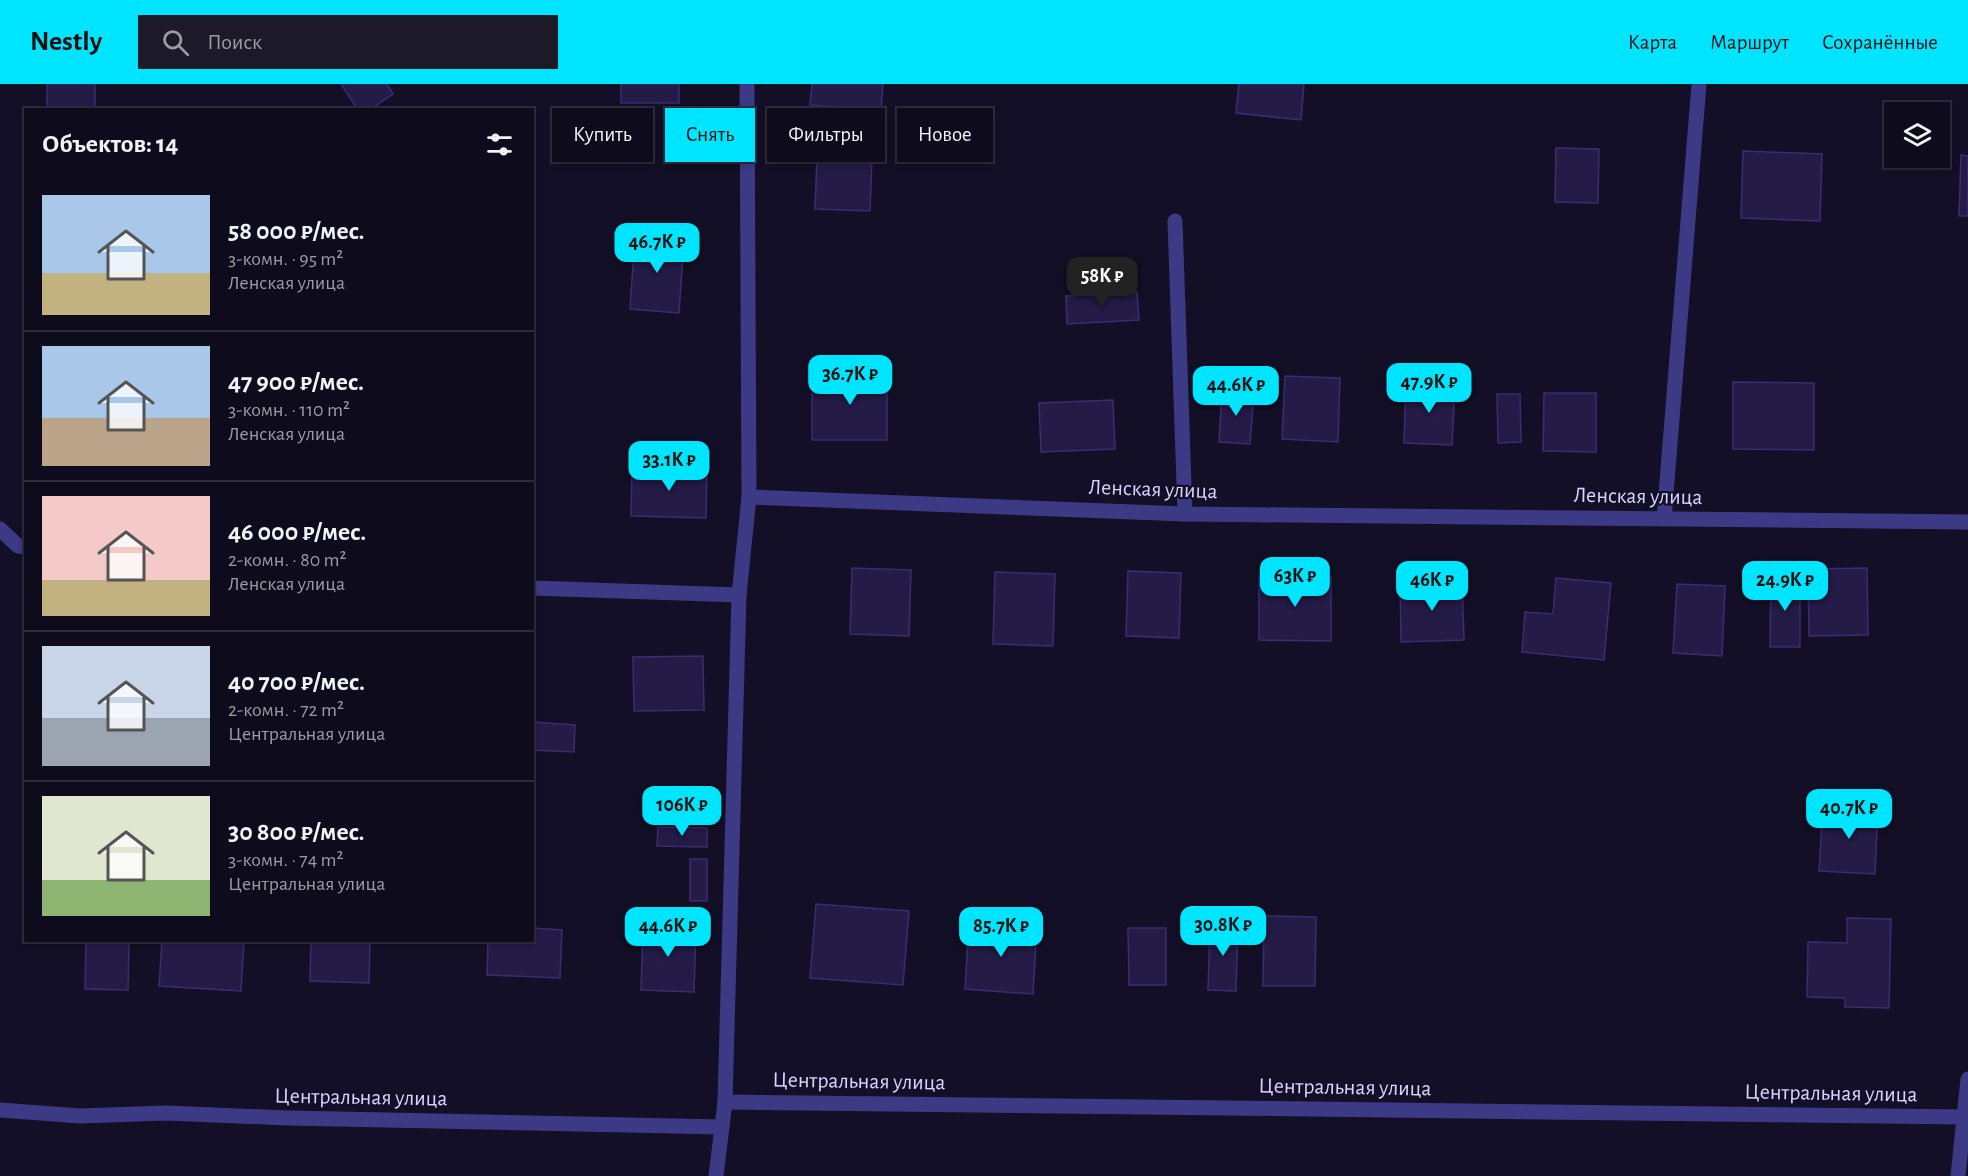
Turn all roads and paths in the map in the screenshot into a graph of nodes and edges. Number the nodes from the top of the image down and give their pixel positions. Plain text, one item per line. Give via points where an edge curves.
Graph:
1 (747, 84) edge
2 (1699, 84) edge
3 (1175, 221) dead end
4 (749, 497) junction
5 (1185, 514) junction
6 (1664, 519) junction
7 (1968, 522) edge
8 (0, 529) edge
9 (24, 547) edge
10 (534, 588) edge
11 (739, 595) junction
12 (1968, 1079) edge
13 (725, 1102) junction
14 (0, 1110) edge
15 (1965, 1117) junction
16 (722, 1127) junction
17 (716, 1176) edge
18 (1958, 1176) edge

1 - 4 street
2 - 6 street
3 - 5 street
4 - 5 street, Ленская улица
4 - 11 street
5 - 6 street, Ленская улица
6 - 7 street, Ленская улица
8 - 9 street
10 - 11 street
11 - 13 street
12 - 15 street
13 - 15 street, Центральная улица
13 - 16 street
14 - 16 street, Центральная улица via 80,1116 166,1113
15 - 18 street
16 - 17 street

